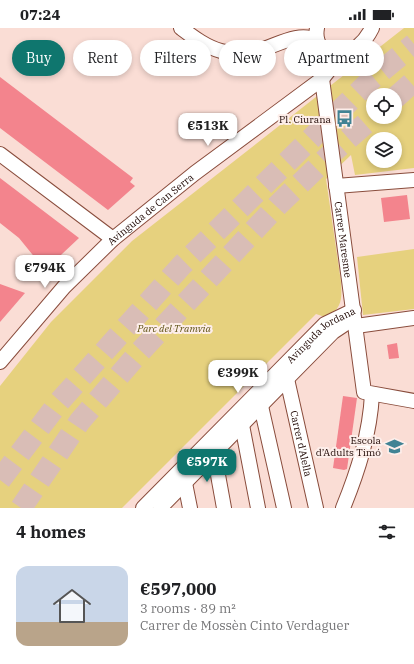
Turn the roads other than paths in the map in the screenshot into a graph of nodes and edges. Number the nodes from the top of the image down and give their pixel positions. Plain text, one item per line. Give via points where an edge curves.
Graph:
1 (181, 28) edge
2 (372, 28) edge
3 (318, 38) edge
4 (363, 40) edge
5 (324, 76) edge
6 (322, 79) junction
7 (0, 154) edge
8 (414, 180) edge
9 (336, 186) junction
10 (113, 239) junction
11 (354, 310) junction
12 (414, 318) edge
13 (356, 326) junction
14 (0, 362) edge
15 (287, 379) junction
16 (372, 394) junction
17 (414, 401) edge
18 (261, 406) junction
19 (242, 425) junction
20 (214, 453) junction
21 (185, 483) junction
22 (165, 506) edge
23 (143, 508) edge
24 (190, 508) edge
25 (224, 508) edge
26 (258, 508) edge
27 (284, 508) edge
28 (316, 508) edge
29 (343, 508) edge

1 - 3 street via 207,46 232,53 257,51 304,36
2 - 4 street
3 - 6 street, Carrer Maresme
5 - 6 street
6 - 9 street, Carrer Maresme
6 - 10 street, Avinguda de Can Serra via 195,173
7 - 10 street
8 - 9 street
9 - 11 street, Carrer Maresme
10 - 14 street, Avinguda de Can Serra via 64,287
11 - 13 street, Carrer Maresme
11 - 15 street, Avinguda Jordana via 345,324 333,332
11 - 23 street, Avinguda Jordana via 325,324
12 - 13 street
13 - 16 street, Carrer Maresme via 364,392
15 - 18 street, Avinguda Jordana
15 - 28 street, Carrer d'Alella
16 - 17 street
16 - 29 street via 371,416 359,470
18 - 19 street, Avinguda Jordana
18 - 27 street
19 - 20 street, Avinguda Jordana
19 - 26 street
20 - 21 street, Avinguda Jordana
20 - 25 street
21 - 22 street, Avinguda Jordana
21 - 24 street

